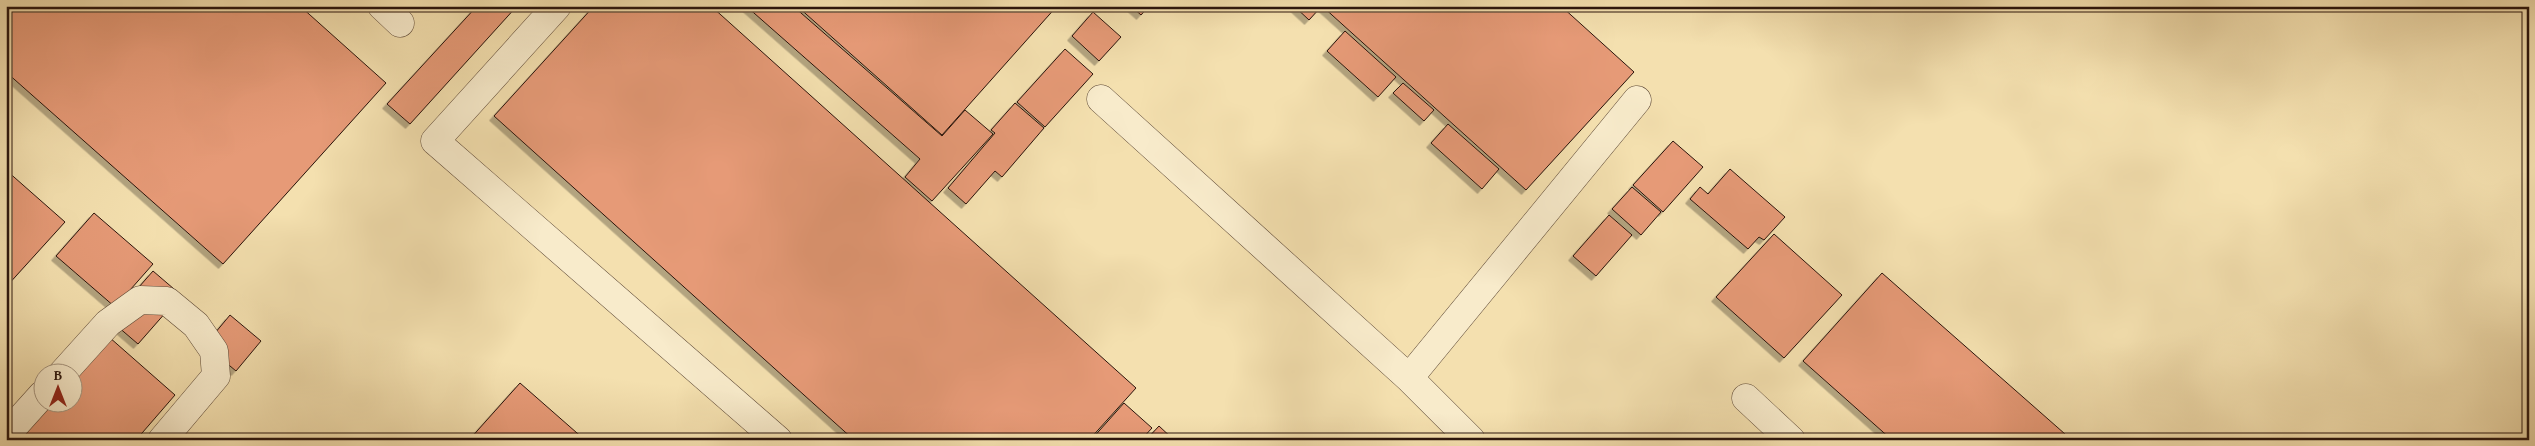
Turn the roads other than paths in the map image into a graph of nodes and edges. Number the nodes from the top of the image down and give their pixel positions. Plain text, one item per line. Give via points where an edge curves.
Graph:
1 (556, 6) edge
2 (1101, 99) dead end
3 (1637, 100) dead end
4 (71, 364) edge
5 (1409, 378) junction
6 (1746, 398) dead end
7 (32, 406) edge
8 (6, 435) edge
9 (162, 440) edge
10 (778, 440) edge
11 (1471, 440) edge
12 (1791, 440) edge

1 - 10 lane via 435,141
2 - 5 lane
3 - 5 lane
4 - 9 lane via 108,323 140,300 167,301 196,324 214,351 216,376
5 - 11 lane
6 - 12 lane
7 - 8 lane

